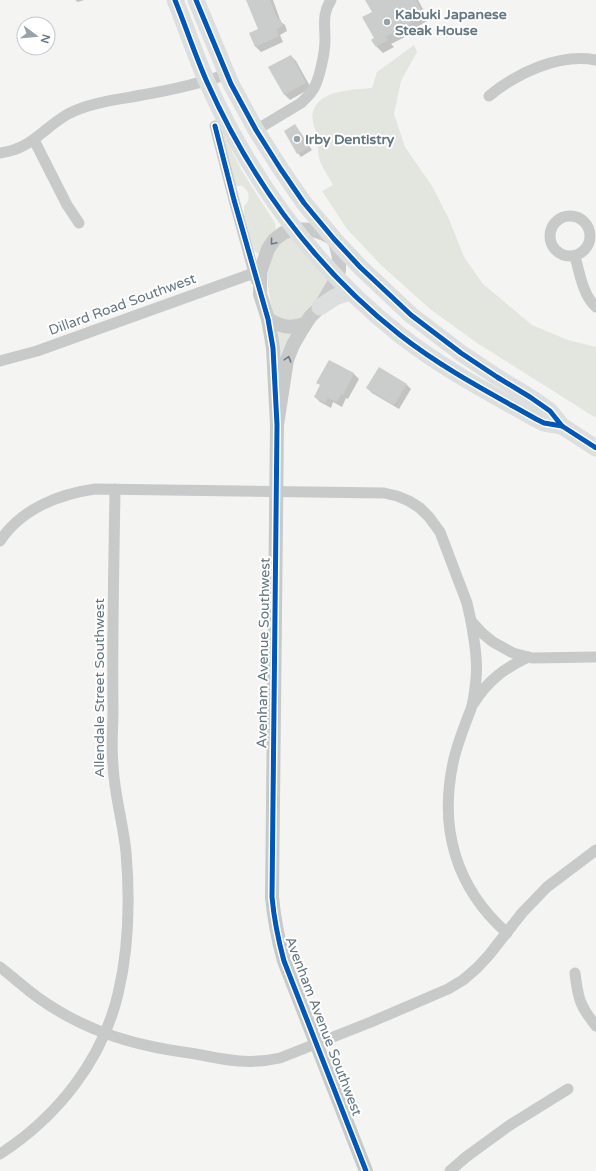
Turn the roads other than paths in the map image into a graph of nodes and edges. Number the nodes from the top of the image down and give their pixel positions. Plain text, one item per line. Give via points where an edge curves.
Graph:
1 (175, 0) edge
2 (196, 0) edge
3 (331, 0) edge
4 (596, 60) edge
5 (227, 74) junction
6 (207, 81) junction
7 (489, 96) dead end
8 (215, 126) dead end
9 (256, 130) junction
10 (34, 140) junction
11 (0, 153) edge
12 (79, 223) dead end
13 (294, 229) junction
14 (334, 239) junction
15 (575, 256) dead end
16 (254, 273) junction
17 (338, 278) junction
18 (350, 292) junction
19 (260, 294) junction
20 (320, 307) junction
21 (596, 307) edge
22 (268, 319) junction
23 (305, 324) junction
24 (0, 361) edge
25 (277, 425) junction
26 (562, 426) junction
27 (596, 448) edge
28 (116, 489) junction
29 (276, 491) junction
30 (0, 541) edge
31 (471, 621) junction
32 (528, 657) junction
33 (596, 657) edge
34 (472, 707) junction
35 (596, 850) edge
36 (507, 933) junction
37 (0, 966) edge
38 (575, 973) dead end
39 (596, 1026) edge
40 (105, 1033) junction
41 (316, 1044) junction
42 (568, 1089) dead end
43 (0, 1154) edge
44 (366, 1171) edge
45 (450, 1171) edge

1 - 6 main road
2 - 5 main road
3 - 9 street via 325,13 324,55 313,89 301,103
4 - 7 street via 574,59 540,66 514,77
5 - 6 street
5 - 9 main road
6 - 10 street via 94,104 66,115
6 - 13 main road via 253,169
8 - 16 street, Avenham Avenue Southwest
9 - 14 main road via 304,203
10 - 11 street via 20,148
10 - 12 street
13 - 14 street via 313,230
13 - 17 main road
13 -> 19 street, Avenham Avenue Southwest via 283,233 268,249 260,272
14 - 17 street, Avenham Avenue Southwest via 339,258
14 - 26 main road via 411,315 461,353 550,411
15 - 21 street via 588,297
16 - 19 street, Avenham Avenue Southwest
16 - 24 street, Dillard Road Southwest via 37,352
17 - 18 main road
17 - 20 street, Avenham Avenue Southwest
18 - 20 main road via 335,297
18 - 26 main road via 400,335 439,362 536,419
19 - 22 street, Avenham Avenue Southwest
20 - 23 street, Avenham Avenue Southwest
22 - 23 street via 289,327
22 - 25 street, Avenham Avenue Southwest via 273,348
25 -> 23 street, Avenham Avenue Southwest via 287,360
25 - 29 street, Avenham Avenue Southwest
26 - 27 main road
28 - 29 street
28 - 30 street via 78,492 45,503 14,525
28 - 40 street, Allendale Street Southwest via 112,763 126,851 128,915 122,978
29 - 31 street via 384,493 409,501 420,508 440,532 467,603
29 - 41 street, Avenham Avenue Southwest via 274,918 284,961
31 - 32 street via 493,642 513,653
31 - 34 street via 476,668
32 - 33 street
32 - 34 street via 501,672 480,693
34 - 36 street via 458,742 453,763 448,803 449,834 455,858 467,886 486,913
35 - 36 street via 547,887
36 - 41 street via 477,968 448,989
37 - 40 street via 40,999
38 - 39 street via 582,1005
40 - 41 street via 153,1047 239,1062 268,1061
40 - 43 street, Allendale Street Southwest via 86,1069 53,1111 21,1140
41 - 44 street, Avenham Avenue Southwest
42 - 45 street via 510,1125

